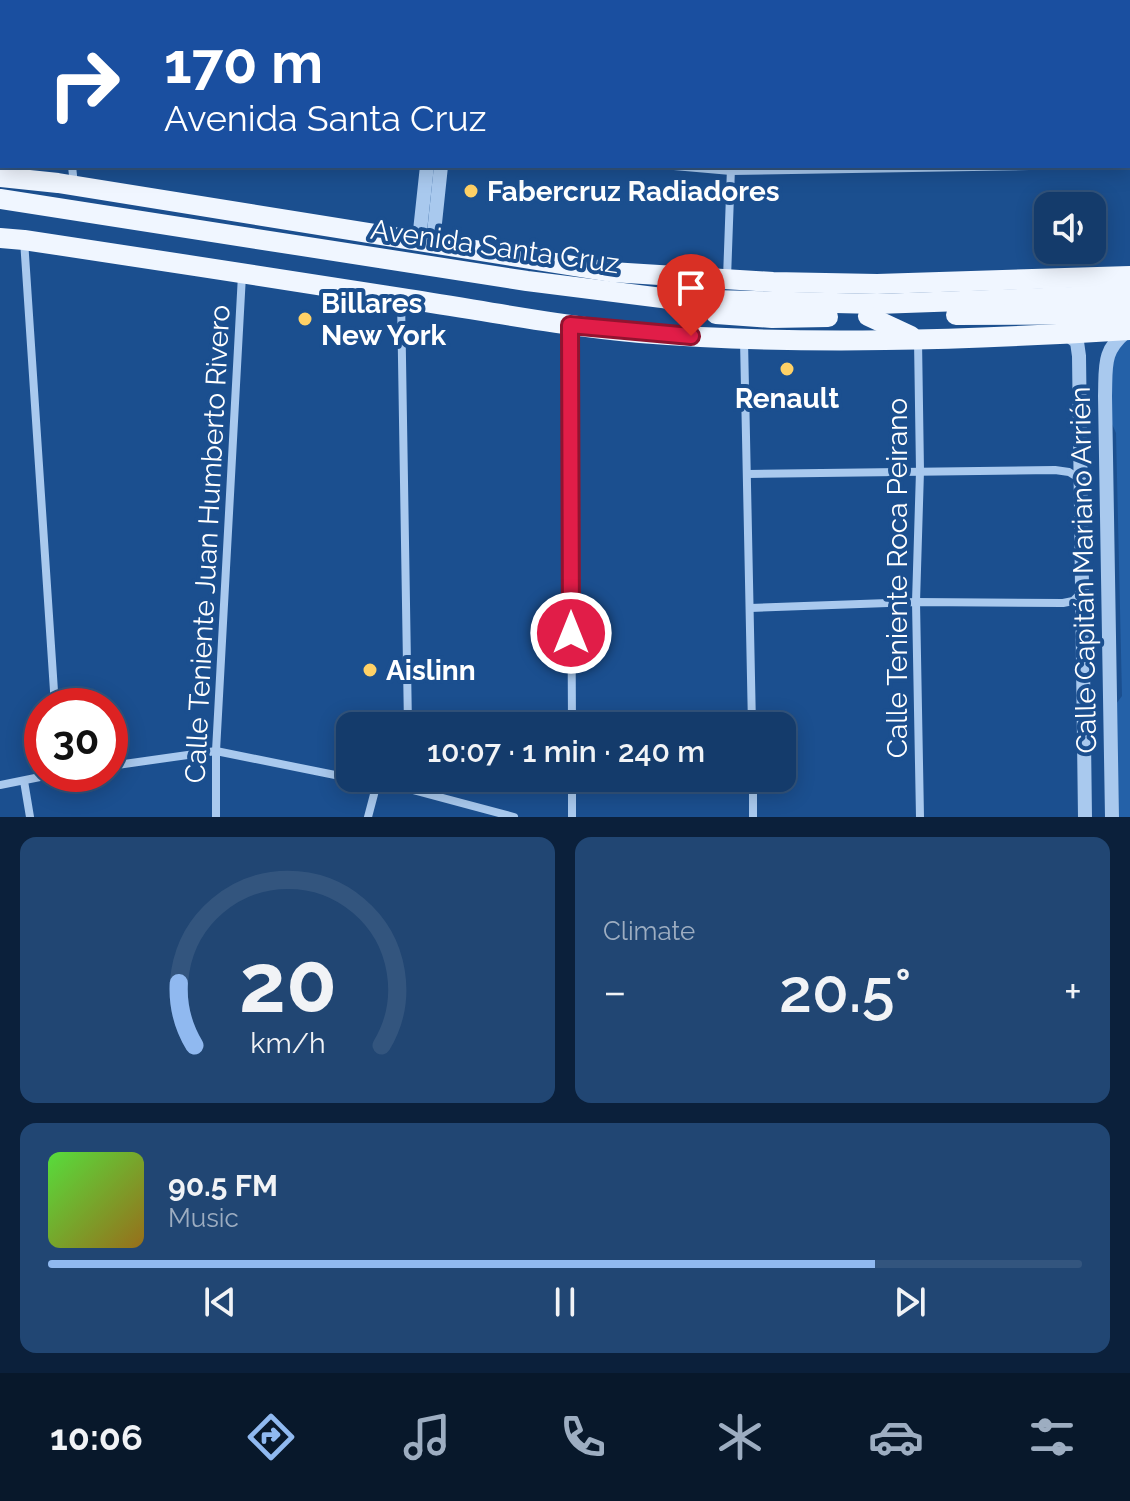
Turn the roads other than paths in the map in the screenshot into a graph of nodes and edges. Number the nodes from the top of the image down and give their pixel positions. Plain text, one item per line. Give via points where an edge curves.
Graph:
1 (427, 168) edge
2 (441, 168) edge
3 (808, 168) edge
4 (731, 169) edge
5 (73, 176) edge
6 (0, 177) edge
7 (0, 199) edge
8 (0, 212) edge
9 (0, 238) edge
10 (24, 240) junction
11 (426, 241) junction
12 (243, 273) junction
13 (1130, 276) edge
14 (727, 279) junction
15 (877, 284) junction
16 (1130, 295) edge
17 (401, 298) junction
18 (950, 302) junction
19 (868, 316) junction
20 (570, 325) junction
21 (1129, 325) edge
22 (1067, 334) junction
23 (918, 339) junction
24 (744, 340) junction
25 (1080, 396) junction
26 (1105, 396) junction
27 (920, 471) junction
28 (748, 474) junction
29 (1080, 479) junction
30 (1082, 589) junction
31 (916, 602) junction
32 (750, 608) junction
33 (54, 688) edge
34 (408, 712) edge
35 (572, 712) edge
36 (752, 712) edge
37 (216, 751) junction
38 (128, 763) edge
39 (336, 775) edge
40 (24, 781) edge
41 (0, 785) edge
42 (26, 792) edge
43 (375, 792) edge
44 (420, 792) edge
45 (572, 792) edge
46 (753, 792) edge
47 (30, 817) edge
48 (216, 817) edge
49 (368, 817) edge
50 (514, 817) edge
51 (572, 817) edge
52 (753, 817) edge
53 (920, 817) edge
54 (1085, 817) edge
55 (1112, 817) edge

1 - 11 street
2 - 11 street
3 - 4 street
4 - 14 street
5 - 6 main road, Avenida Santa Cruz
5 - 11 main road, Avenida Santa Cruz via 266,218
7 - 18 main road, Avenida Santa Cruz via 670,299
8 - 19 main road, Avenida Santa Cruz via 567,300 772,318
9 - 10 main road
10 - 12 main road
10 - 33 street
11 - 14 main road, Avenida Santa Cruz via 611,272
12 - 17 main road
12 - 37 street, Calle Teniente Juan Humberto Rivero
13 - 15 main road, Avenida Santa Cruz
14 - 15 main road, Avenida Santa Cruz
15 - 18 main road
16 - 18 main road, Avenida Santa Cruz
17 - 20 main road
17 - 34 street
19 - 21 main road, Avenida Santa Cruz
19 - 23 main road
20 - 24 main road
20 - 35 street
21 - 22 main road
21 - 26 street, Calle Capitán Mariano Arrién via 1107,355
22 - 23 main road
22 - 25 street, Calle Capitán Mariano Arrién via 1077,342
23 - 24 main road
23 - 27 street, Calle Teniente Roca Peirano
24 - 28 street
25 - 26 street
25 - 29 street, Calle Capitán Mariano Arrién
26 - 55 street, Calle Capitán Mariano Arrién
27 - 28 street
27 - 29 street via 1055,470
27 - 31 street, Calle Teniente Roca Peirano
28 - 32 street
29 - 30 street, Calle Capitán Mariano Arrién
30 - 31 street via 1073,601 1063,603
30 - 54 street, Calle Capitán Mariano Arrién
31 - 32 street
31 - 53 street, Calle Teniente Roca Peirano
32 - 36 street
37 - 38 street
37 - 39 street
37 - 48 street, Calle Teniente Juan Humberto Rivero
40 - 41 street
42 - 47 street
43 - 49 street
44 - 50 street
45 - 51 street
46 - 52 street

